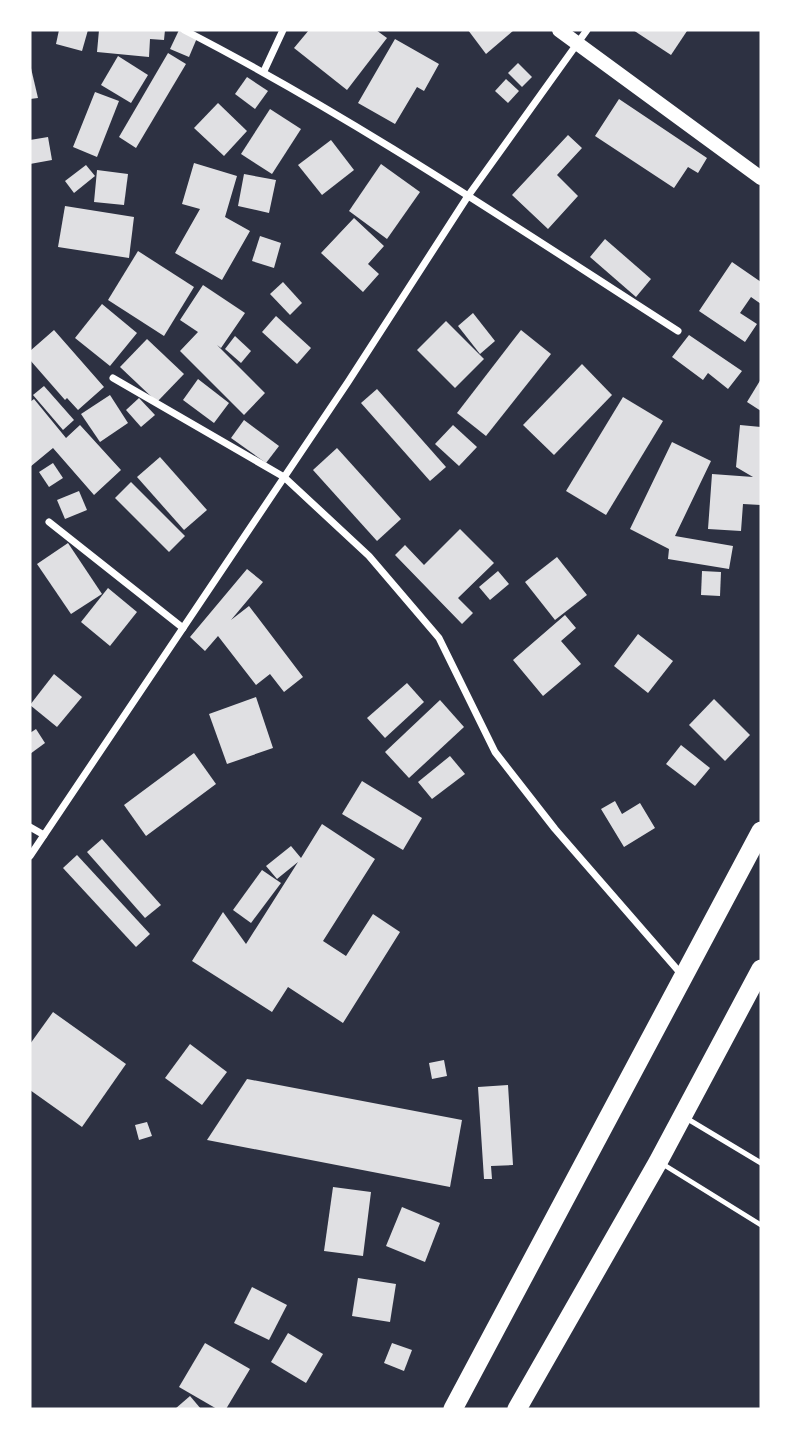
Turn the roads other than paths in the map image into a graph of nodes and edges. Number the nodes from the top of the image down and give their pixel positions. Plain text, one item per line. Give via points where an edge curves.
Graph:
1 (184, 30) edge
2 (284, 30) edge
3 (559, 30) edge
4 (587, 30) edge
5 (578, 44) junction
6 (264, 71) junction
7 (761, 178) edge
8 (468, 196) junction
9 (678, 331) dead end
10 (113, 378) dead end
11 (284, 477) junction
12 (49, 522) dead end
13 (183, 628) junction
14 (30, 827) edge
15 (761, 831) edge
16 (44, 835) junction
17 (30, 856) edge
18 (761, 969) edge
19 (682, 975) junction
20 (682, 1116) junction
21 (658, 1162) junction
22 (761, 1163) edge
23 (761, 1225) edge
24 (453, 1409) edge
25 (517, 1409) edge

1 - 6 street
2 - 6 street
3 - 5 main road
4 - 5 street
5 - 7 main road
5 - 8 street
6 - 8 street
8 - 9 street
8 - 11 street
10 - 11 street
11 - 13 street
11 - 19 street via 369,556 439,638 495,752 555,829
12 - 13 street
13 - 16 street
14 - 16 street
15 - 19 highway
16 - 17 street
18 - 20 highway
19 - 24 highway
20 - 21 highway
20 - 22 lane
21 - 23 lane
21 - 25 highway

